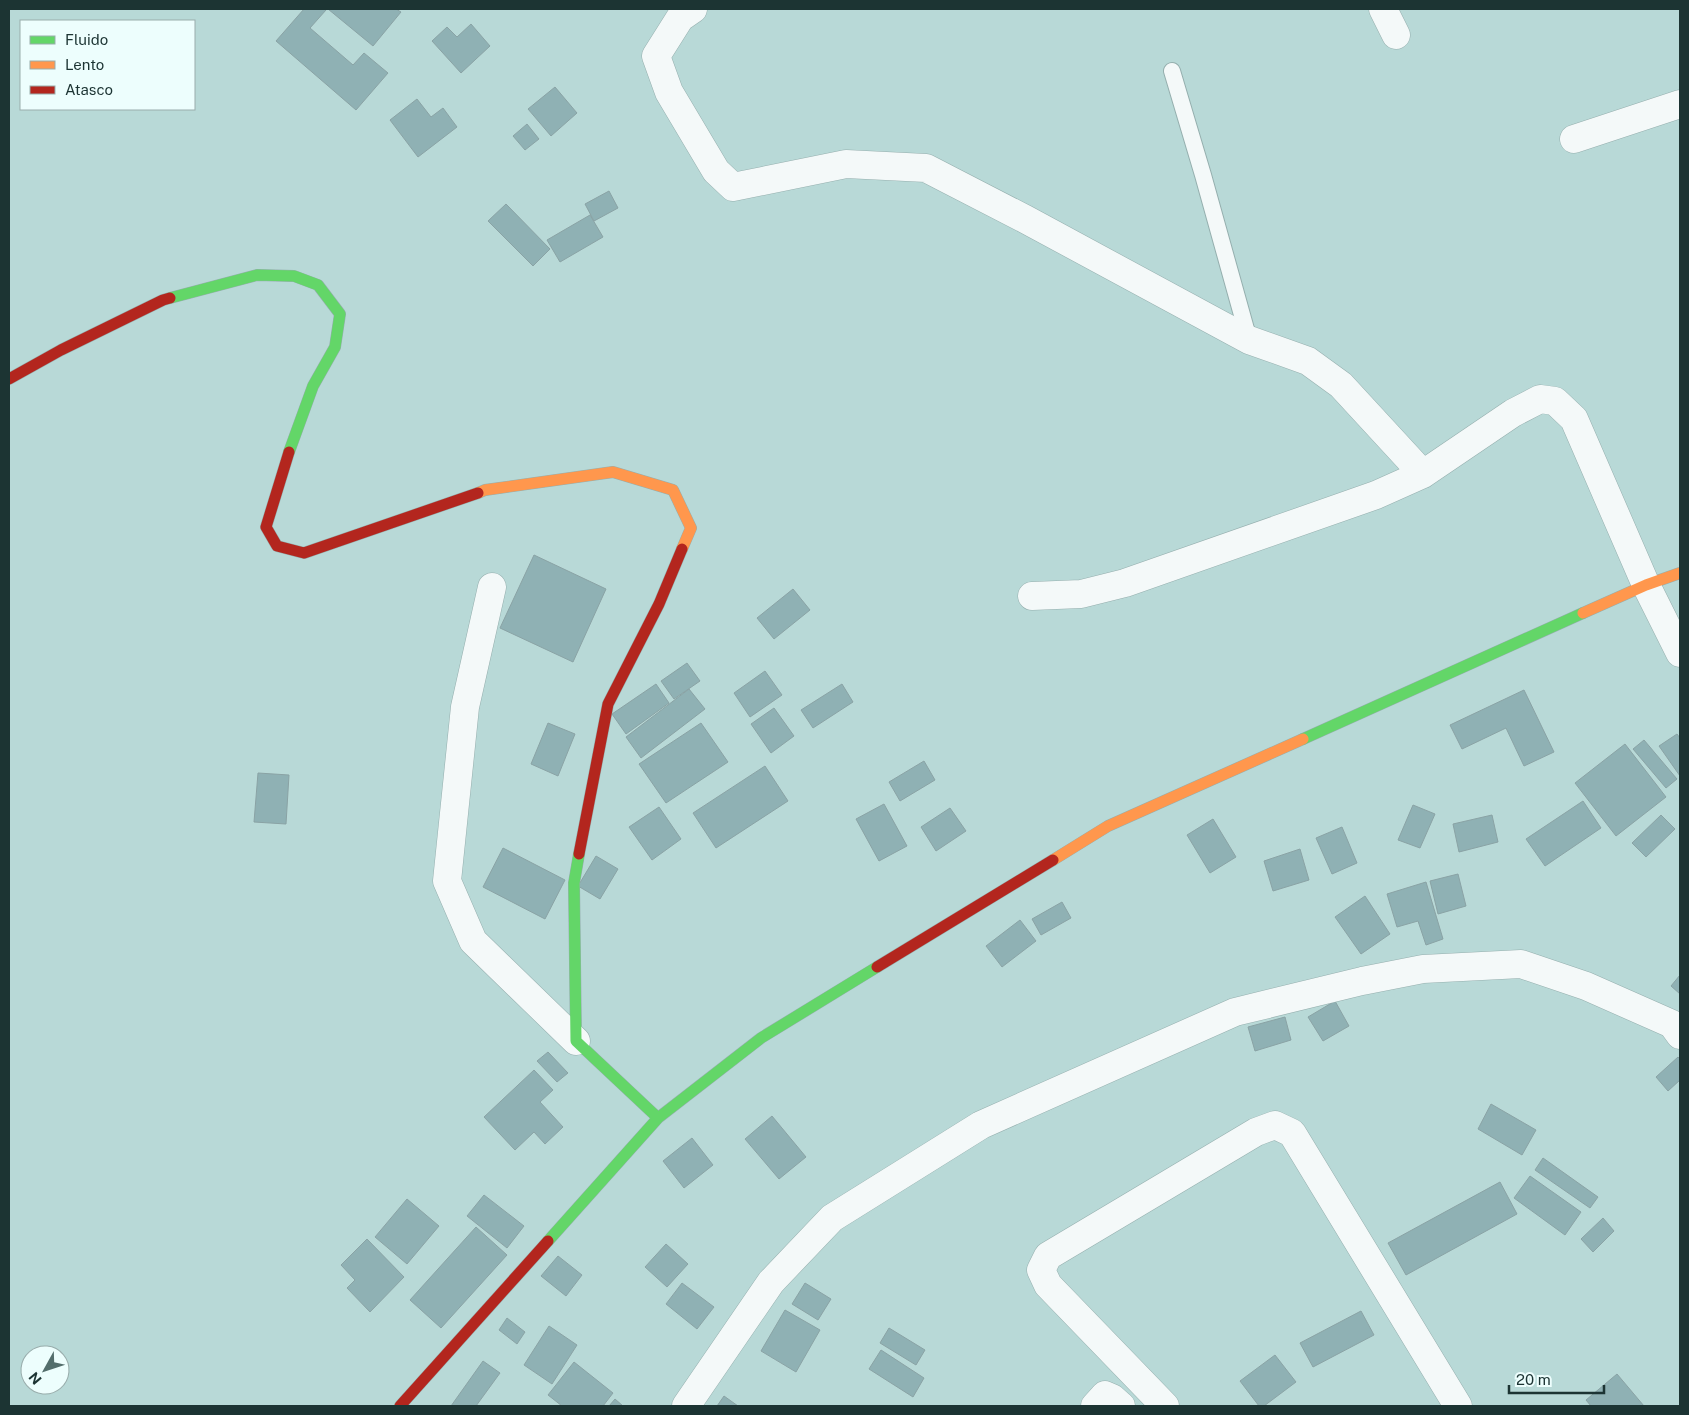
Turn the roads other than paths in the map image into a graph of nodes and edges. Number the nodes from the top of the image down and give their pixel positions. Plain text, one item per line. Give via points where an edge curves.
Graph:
1 (693, 9) edge
2 (1383, 9) edge
3 (1396, 35) dead end
4 (1172, 71) dead end
5 (1680, 104) edge
6 (1574, 139) dead end
7 (1249, 340) junction
8 (9, 379) edge
9 (1423, 474) junction
10 (1680, 574) edge
11 (1646, 585) junction
12 (492, 586) dead end
13 (1032, 596) dead end
14 (1680, 652) edge
15 (1680, 1035) edge
16 (576, 1041) junction
17 (658, 1118) junction
18 (400, 1406) edge
19 (686, 1406) edge
20 (1095, 1406) edge
21 (1120, 1406) edge
22 (1165, 1406) edge
23 (1458, 1406) edge

1 - 7 street via 680,18 656,56 669,92 716,171 734,187 846,164 926,168
2 - 3 street
4 - 7 lane
5 - 6 street
7 - 9 street via 1308,361 1341,385
8 - 16 street via 163,300 257,275 294,276 318,285 340,314 335,347 313,386 266,527 277,546 304,553 486,490 613,472 673,490 691,528 659,604 608,704 574,883
9 - 11 street via 1513,413 1540,399 1555,401 1574,419
9 - 13 street via 1376,495 1125,583 1081,594
10 - 11 street
11 - 14 street
11 - 17 street via 1108,826 761,1038
12 - 16 street via 465,707 447,881 473,941
15 - 19 street via 1672,1024 1586,986 1521,964 1423,969 1235,1012 981,1125 832,1218 771,1282
16 - 17 street
17 - 18 street
20 - 21 street via 1106,1395
22 - 23 street via 1048,1285 1041,1270 1048,1256 1256,1132 1275,1125 1292,1133

